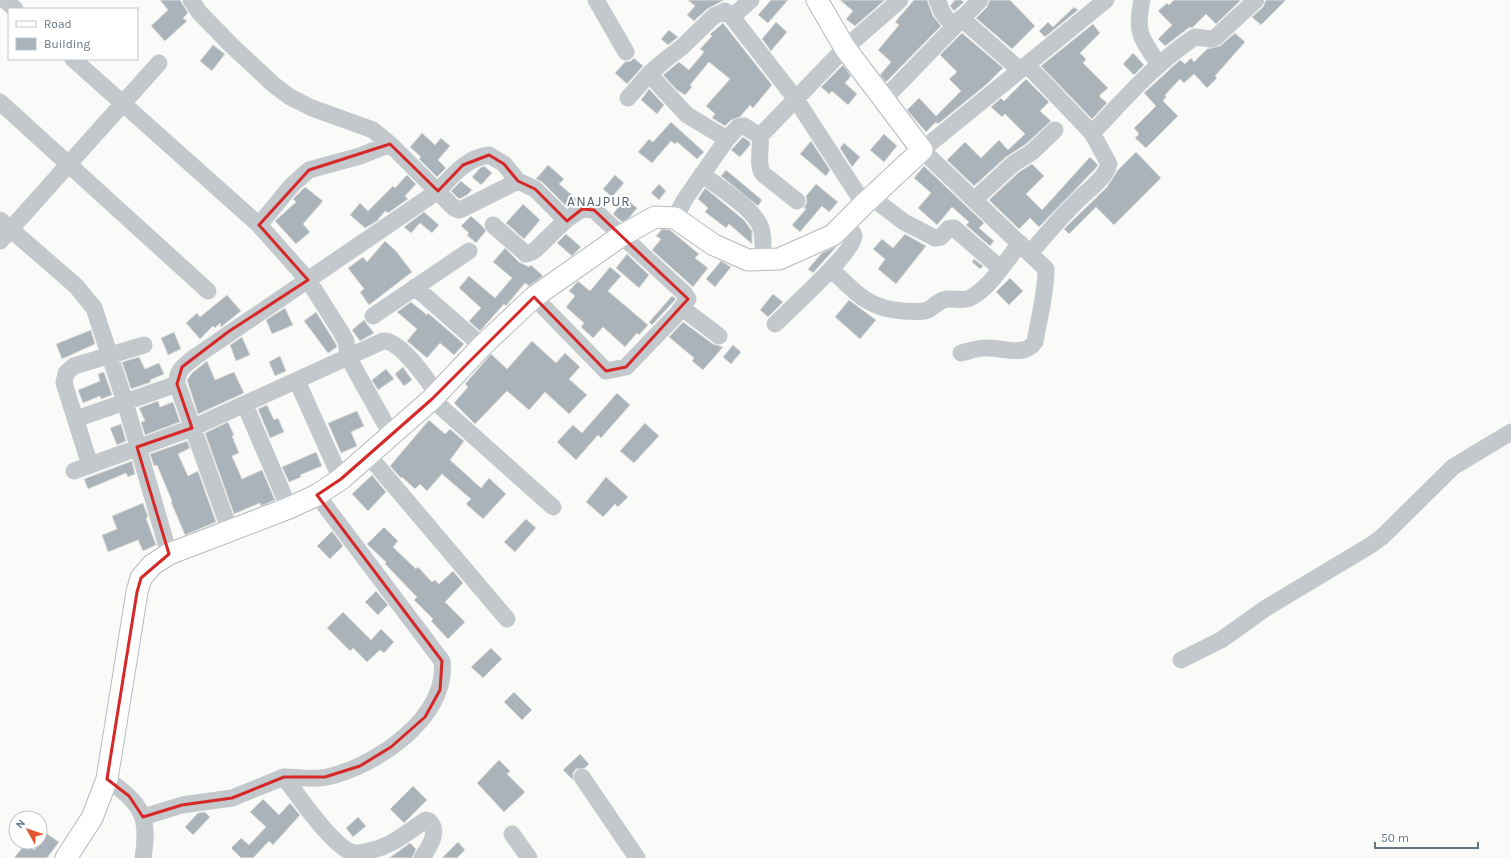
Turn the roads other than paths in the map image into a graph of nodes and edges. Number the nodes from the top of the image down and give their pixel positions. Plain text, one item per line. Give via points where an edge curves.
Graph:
1 (5, 0) edge
2 (191, 0) edge
3 (751, 0) edge
4 (818, 0) edge
5 (900, 0) edge
6 (937, 0) edge
7 (1106, 0) edge
8 (1142, 0) edge
9 (1256, 0) edge
10 (978, 1) edge
11 (603, 2) edge
12 (14, 8) edge
13 (732, 17) junction
14 (958, 22) junction
15 (845, 48) junction
16 (626, 52) dead end
17 (74, 60) edge
18 (159, 63) dead end
19 (1159, 65) junction
20 (1023, 67) junction
21 (648, 74) junction
22 (628, 98) dead end
23 (795, 98) junction
24 (884, 99) junction
25 (0, 102) edge
26 (123, 103) junction
27 (1054, 130) dead end
28 (1092, 133) junction
29 (760, 136) junction
30 (382, 137) junction
31 (727, 139) junction
32 (922, 150) junction
33 (67, 164) junction
34 (702, 174) junction
35 (518, 181) junction
36 (438, 191) junction
37 (868, 200) junction
38 (974, 200) junction
39 (797, 201) dead end
40 (675, 218) junction
41 (566, 220) junction
42 (844, 224) junction
43 (259, 225) junction
44 (493, 225) dead end
45 (3, 230) edge
46 (621, 236) junction
47 (1025, 248) junction
48 (469, 251) dead end
49 (763, 260) junction
50 (1000, 268) junction
51 (831, 269) junction
52 (308, 280) junction
53 (415, 288) junction
54 (208, 291) dead end
55 (534, 297) junction
56 (682, 308) junction
57 (373, 316) dead end
58 (775, 324) dead end
59 (719, 336) dead end
60 (144, 345) dead end
61 (482, 346) junction
62 (961, 353) dead end
63 (110, 355) junction
64 (348, 357) junction
65 (297, 381) junction
66 (177, 384) junction
67 (435, 396) junction
68 (125, 402) junction
69 (245, 405) junction
70 (76, 419) junction
71 (192, 428) junction
72 (1511, 432) edge
73 (391, 434) junction
74 (137, 447) junction
75 (368, 455) junction
76 (90, 465) junction
77 (74, 471) dead end
78 (341, 479) junction
79 (317, 495) junction
80 (552, 507) dead end
81 (289, 508) junction
82 (230, 531) junction
83 (169, 554) junction
84 (507, 620) dead end
85 (1181, 660) dead end
86 (582, 777) dead end
87 (284, 778) junction
88 (107, 779) junction
89 (143, 817) junction
90 (512, 834) dead end
91 (66, 858) edge
92 (143, 858) edge
93 (422, 858) edge
94 (529, 858) edge
95 (637, 858) edge

1 - 12 street
2 - 30 street via 231,45 290,97
3 - 13 street
4 - 15 main road
5 - 15 street
6 - 14 street via 945,16
7 - 20 street
8 - 19 street via 1138,18 1140,35
9 - 19 street via 1216,37 1195,37
10 - 14 street
11 - 16 street
13 - 21 street via 725,11 714,16
13 - 23 street
14 - 20 street
14 - 24 street
15 - 23 street
15 - 24 main road
17 - 26 street
18 - 26 street
19 - 28 street
20 - 28 street
20 - 32 street
21 - 22 street
21 - 31 street via 687,115
23 - 29 street
23 - 37 street
24 - 32 main road
25 - 33 street
26 - 33 street
26 - 43 street
27 - 38 street via 1032,152 1012,164
28 - 47 street via 1109,164 1108,170
29 - 31 street via 744,126 738,128
29 - 39 street via 760,169
30 - 36 street
30 - 43 street via 360,156 309,170 292,185
31 - 34 street
32 - 37 main road
32 - 38 street
33 - 45 street
33 - 54 street
34 - 40 street
34 - 49 street via 744,206 756,219 761,228
35 - 36 street via 459,210
35 - 36 street via 504,164 488,155 463,165
35 - 41 street via 535,189
36 - 52 street
37 - 42 main road
37 - 50 street via 935,238 954,228
38 - 47 street
40 - 46 main road via 655,217
40 - 49 main road via 714,245 748,260
41 - 44 street via 534,251 526,254
41 - 46 street via 582,209 590,208
42 - 49 main road via 833,236 779,259
42 - 51 street via 854,235 853,242
43 - 52 street
45 - 63 street via 85,295 94,308
46 - 55 main road
46 - 56 street via 685,294 688,299
47 - 50 street
47 - 62 street via 1046,269 1042,312 1035,342 1020,351 987,347
48 - 53 street
50 - 51 street via 981,291 969,298 942,300 927,310 916,312 876,307
51 - 58 street
52 - 64 street via 344,337
52 - 66 street via 228,332 195,357 180,369 176,377
53 - 57 street
53 - 61 street
55 - 56 street via 606,371 626,367
55 - 61 main road
56 - 59 street
60 - 63 street
61 - 67 main road
63 - 68 street
63 - 70 street via 74,366 66,373 64,383
64 - 65 street
64 - 67 street via 373,344 389,341 401,349
64 - 73 street
65 - 69 street
65 - 78 street
66 - 68 street
66 - 71 street
67 - 73 main road
67 - 80 street
68 - 70 street
68 - 74 street
69 - 71 street
69 - 81 street
70 - 76 street
71 - 74 street
71 - 82 street
72 - 85 street via 1453,467 1371,546 1266,608 1221,640
73 - 75 main road
74 - 76 street
74 - 83 street
75 - 78 main road
75 - 84 street
76 - 77 street
78 - 79 main road
79 - 81 main road
79 - 87 street via 442,661 444,674 440,690 425,717 391,747 360,766 325,777
81 - 82 main road
82 - 83 main road
83 - 88 main road via 152,565 141,578 137,592
86 - 95 street
87 - 89 street via 232,798 182,805
87 - 93 street via 328,834 344,849 355,854 392,842 405,836 426,820 429,821 434,828 434,837
88 - 89 street via 129,796
88 - 91 main road via 92,818
89 - 92 street via 146,825
90 - 94 street

